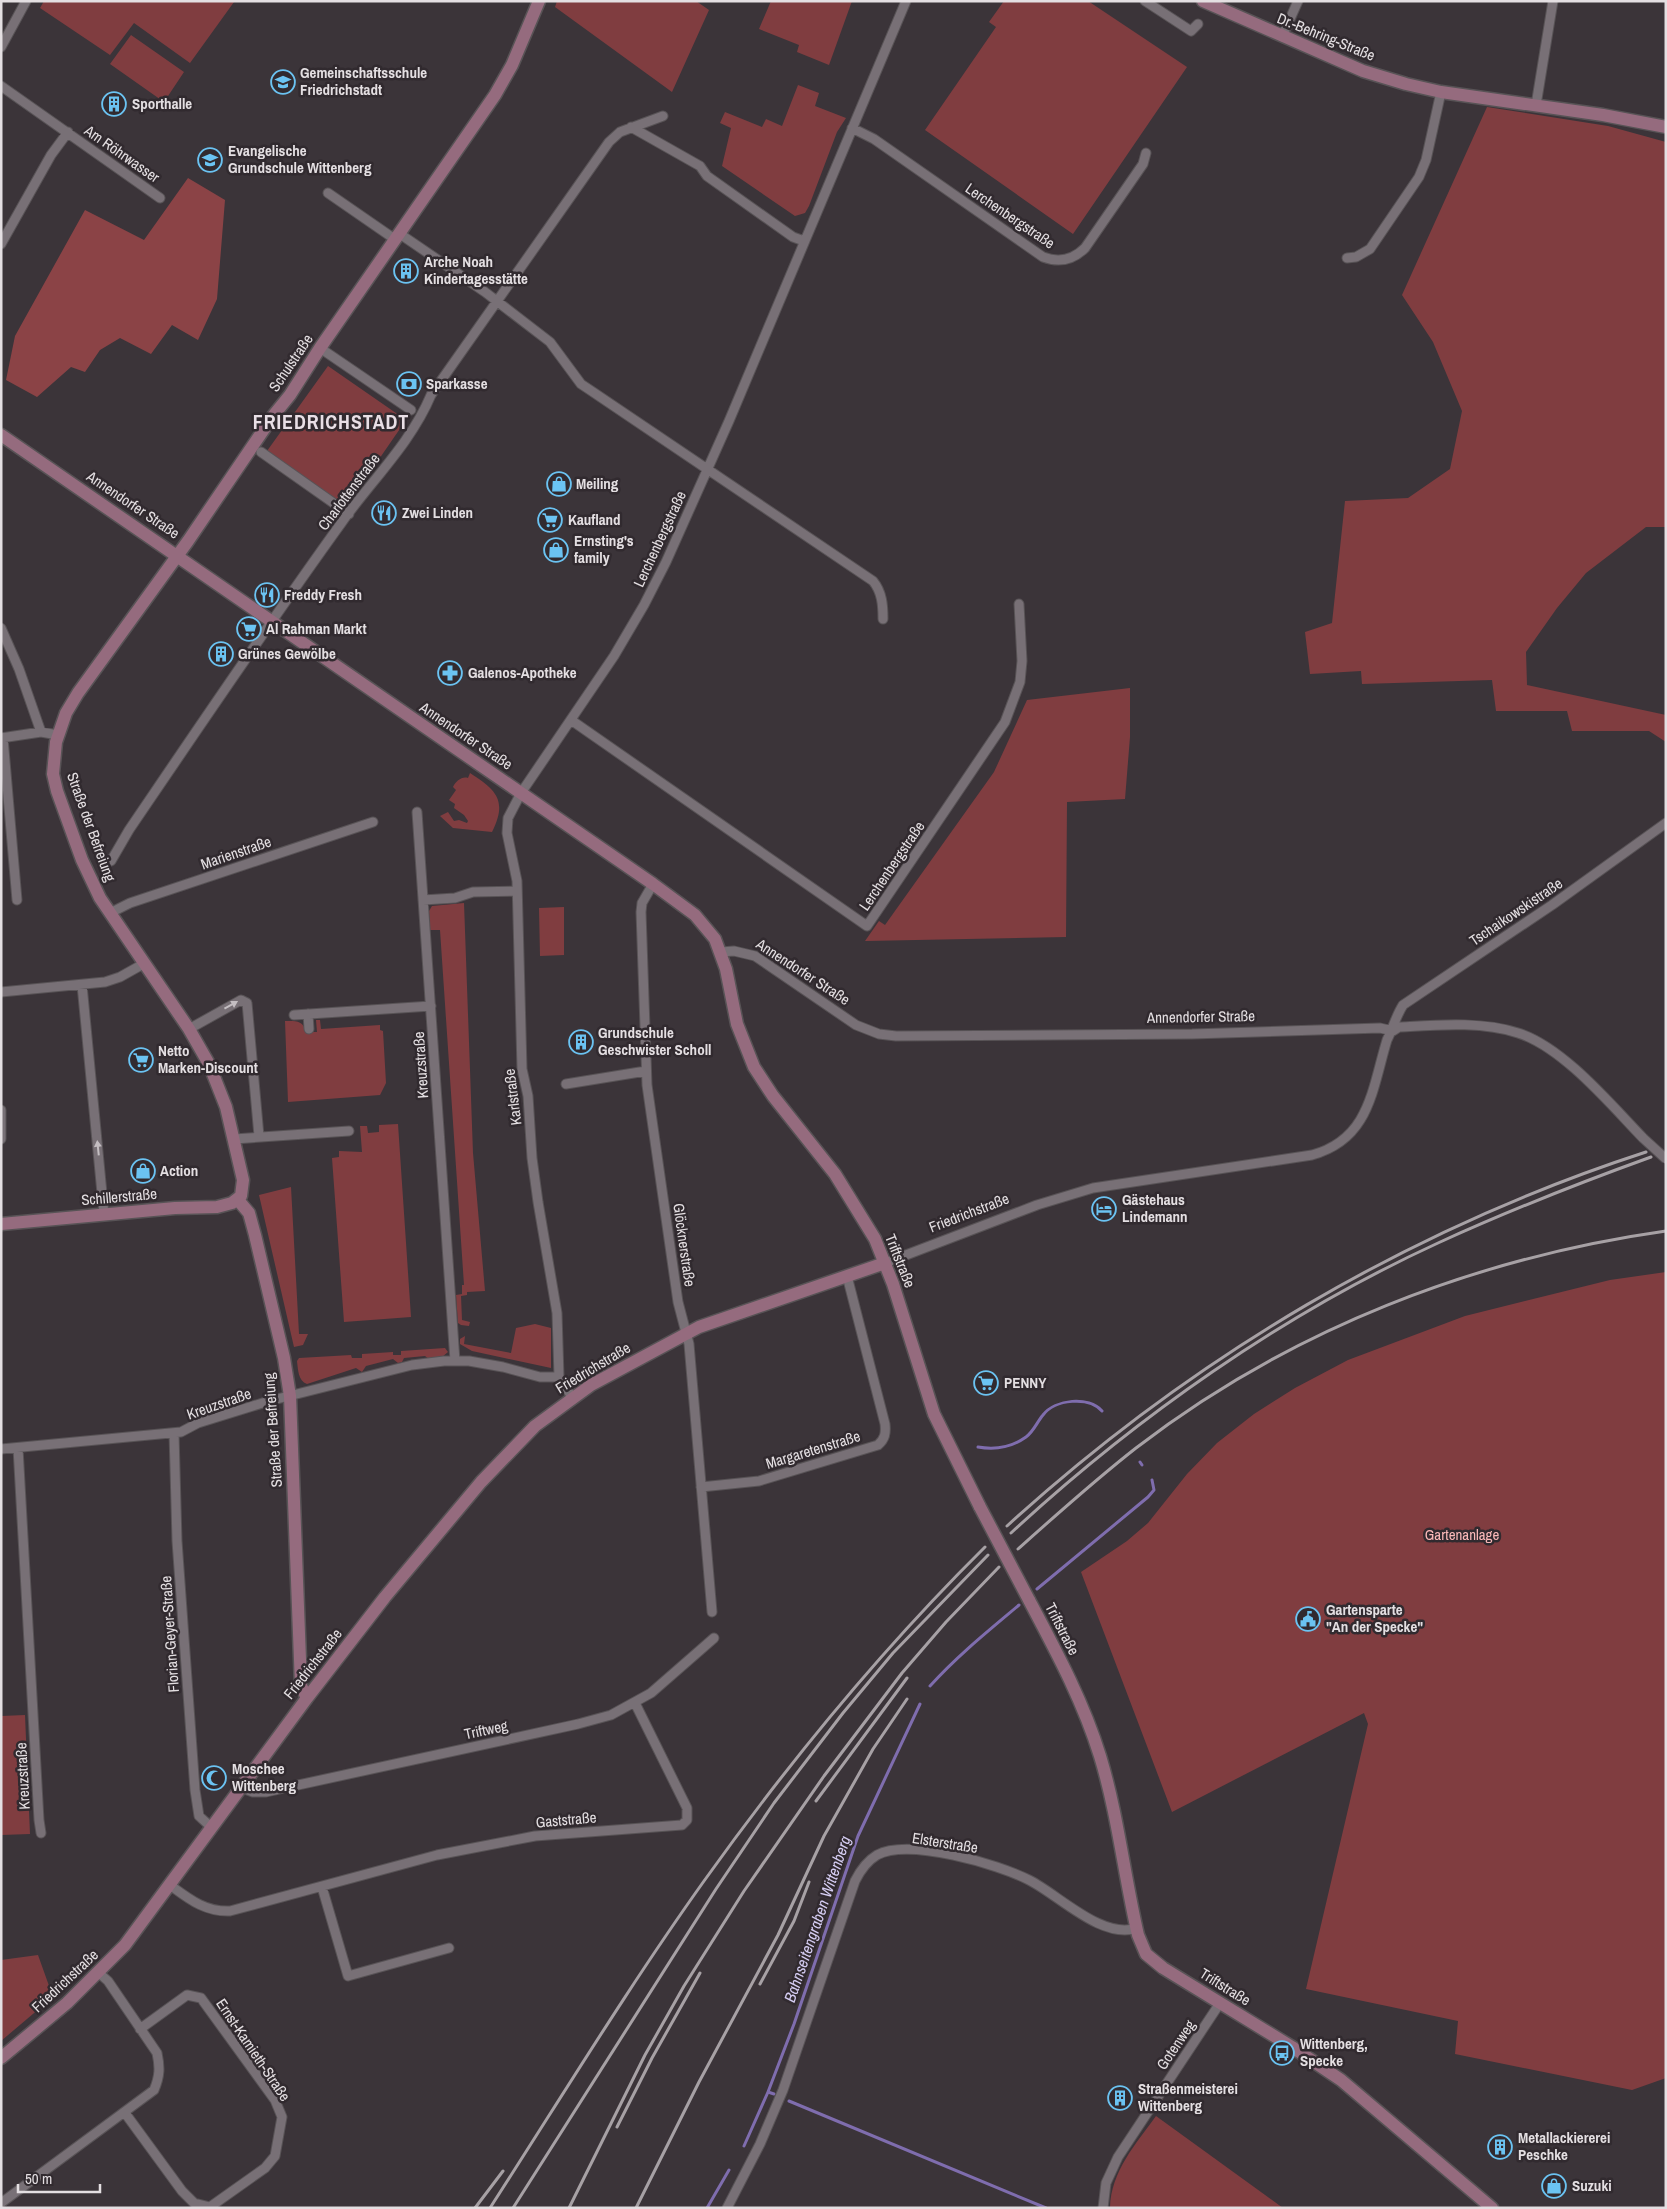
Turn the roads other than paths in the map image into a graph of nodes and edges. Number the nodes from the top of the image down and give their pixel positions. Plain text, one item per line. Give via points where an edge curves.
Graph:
1 (26, 1) edge
2 (539, 1) edge
3 (906, 1) edge
4 (1145, 1) edge
5 (1203, 1) edge
6 (1298, 1) edge
7 (1554, 1) edge
8 (1198, 24) dead end
9 (1282, 37) junction
10 (1, 47) edge
11 (1, 86) edge
12 (1441, 92) junction
13 (1536, 105) junction
14 (663, 116) dead end
15 (1666, 127) edge
16 (631, 128) junction
17 (852, 128) junction
18 (68, 132) junction
19 (1146, 153) dead end
20 (328, 193) dead end
21 (160, 198) dead end
22 (398, 237) junction
23 (804, 241) junction
24 (1, 244) edge
25 (1347, 258) dead end
26 (495, 301) junction
27 (320, 348) junction
28 (411, 410) dead end
29 (1, 435) edge
30 (261, 452) dead end
31 (707, 470) junction
32 (348, 514) junction
33 (177, 555) junction
34 (1019, 604) dead end
35 (883, 619) dead end
36 (272, 621) junction
37 (1, 628) edge
38 (571, 720) junction
39 (41, 732) junction
40 (58, 735) junction
41 (2, 738) edge
42 (520, 793) junction
43 (417, 812) dead end
44 (373, 822) dead end
45 (1666, 823) edge
46 (111, 861) dead end
47 (653, 884) junction
48 (517, 891) junction
49 (17, 900) dead end
50 (423, 900) junction
51 (110, 913) junction
52 (721, 952) junction
53 (145, 964) junction
54 (82, 985) junction
55 (1, 992) edge
56 (431, 1006) junction
57 (308, 1014) junction
58 (294, 1015) dead end
59 (189, 1029) junction
60 (309, 1029) dead end
61 (1393, 1031) junction
62 (646, 1071) junction
63 (566, 1084) dead end
64 (1, 1110) edge
65 (349, 1131) dead end
66 (258, 1136) junction
67 (1, 1139) edge
68 (234, 1139) junction
69 (1666, 1160) edge
70 (238, 1200) junction
71 (104, 1214) junction
72 (1, 1224) edge
73 (885, 1263) junction
74 (847, 1276) junction
75 (686, 1333) junction
76 (455, 1361) junction
77 (560, 1376) junction
78 (290, 1396) junction
79 (572, 1397) junction
80 (174, 1433) junction
81 (18, 1448) junction
82 (1, 1449) edge
83 (701, 1487) junction
84 (712, 1612) dead end
85 (714, 1638) dead end
86 (307, 1698) junction
87 (635, 1703) junction
88 (240, 1787) junction
89 (211, 1827) junction
90 (41, 1833) dead end
91 (170, 1885) junction
92 (322, 1887) junction
93 (1137, 1928) junction
94 (449, 1948) dead end
95 (99, 1973) junction
96 (1220, 2003) junction
97 (140, 2029) junction
98 (1, 2058) edge
99 (125, 2113) junction
100 (1, 2203) edge
101 (727, 2208) edge
102 (1103, 2208) edge
103 (1492, 2208) edge

1 - 10 street
2 - 22 street, Schulstraße via 502,84
3 - 17 street, Lerchenbergstraße
4 - 8 street via 1191,31
5 - 9 street, Dr.-Behring-Straße
6 - 9 street
7 - 13 street
9 - 12 street, Dr.-Behring-Straße via 1383,78
11 - 18 street, Am Röhrwasser
12 - 13 street, Dr.-Behring-Straße
12 - 25 street via 1426,160 1419,177 1370,249 1356,258
13 - 15 street, Dr.-Behring-Straße
14 - 16 street, Charlottenstraße
16 - 23 street via 700,166 707,176 793,237
16 - 26 street, Charlottenstraße via 620,132 609,142
17 - 19 street, Lerchenbergstraße via 874,139 1043,257 1057,261 1070,259 1085,248 1143,164
17 - 23 street, Lerchenbergstraße
18 - 21 street, Am Röhrwasser
18 - 24 street, Am Röhrwasser via 51,155
20 - 22 street
22 - 26 street
22 - 27 street, Schulstraße
23 - 31 street, Lerchenbergstraße
26 - 31 street via 554,346 581,384
26 - 32 street, Charlottenstraße via 430,395 420,417 387,466
27 - 28 street
27 - 33 street, Schulstraße
29 - 33 street, Annendorfer Straße
30 - 32 street
31 - 35 street via 873,581 881,597
31 - 38 street, Lerchenbergstraße via 644,605
32 - 36 street, Charlottenstraße
33 - 36 street, Annendorfer Straße
33 - 40 street, Schulstraße via 70,705
34 - 38 street, Lerchenbergstraße via 1020,682 1005,722 867,926
36 - 42 street, Annendorfer Straße
36 - 46 street, Charlottenstraße
37 - 39 street via 20,669
38 - 42 street, Lerchenbergstraße
39 - 40 street
39 - 41 street
40 - 51 street, Straße der Befreiung via 53,762 57,791 88,873
41 - 49 street
42 - 47 street, Annendorfer Straße
42 - 48 street, Karlstraße via 507,825
43 - 50 street, Kreuzstraße
44 - 51 street, Marienstraße via 130,903
45 - 61 street, Tschaikowskistraße via 1552,905 1403,1005 1396,1016
47 - 52 street, Annendorfer Straße via 701,921
47 - 62 street, Glöcknerstraße via 642,903 641,912
48 - 50 street via 473,892 455,898
48 - 77 street, Karlstraße via 522,1069 528,1096 538,1202 557,1313
50 - 56 street, Kreuzstraße
51 - 53 street, Straße der Befreiung
52 - 61 street, Annendorfer Straße via 734,951 755,956 856,1025 896,1036 1192,1034 1380,1028
52 - 73 street, Triftstraße via 737,1024 754,1067 835,1174 875,1239
53 - 54 street via 112,980
53 - 59 street, Straße der Befreiung
54 - 55 street
71 -> 54 street
56 - 57 street
56 - 76 street, Kreuzstraße
57 - 58 street
57 - 60 street
59 -> 66 street via 235,1002 247,1003
59 - 68 street, Straße der Befreiung via 219,1087
61 - 69 street, Annendorfer Straße, bridge via 1399,1027 1488,1027 1527,1036 1547,1047 1587,1081
61 - 73 street, Friedrichstraße via 1387,1040 1362,1120 1340,1143 1322,1152 1093,1188 1037,1204
62 - 63 street
62 - 75 street, Glöcknerstraße via 678,1302
64 - 67 street
65 - 66 street
66 - 68 street
68 - 70 street, Straße der Befreiung via 243,1187
70 - 71 street, Schillerstraße via 202,1208
70 - 78 street, Straße der Befreiung via 249,1213 256,1235
71 - 72 street, Schillerstraße
73 - 74 street, Friedrichstraße
73 - 93 street, Triftstraße, bridge via 934,1414 1078,1697 1114,1809
74 - 75 street, Friedrichstraße via 718,1319
74 - 83 street, Margaretenstraße via 885,1424 882,1442 759,1481
75 - 79 street, Friedrichstraße
75 - 83 street, Glöcknerstraße
76 - 77 street, Kreuzstraße via 482,1363 540,1377
76 - 78 street, Kreuzstraße via 396,1368
77 - 79 street, Karlstraße
78 - 80 street, Kreuzstraße via 203,1421
78 - 86 street, Straße der Befreiung via 301,1686
79 - 86 street, Friedrichstraße via 529,1432 481,1482 385,1597
80 - 81 street, Kreuzstraße
80 - 89 street, Florian-Geyer-Straße via 177,1541 194,1790 199,1816
81 - 82 street, Kreuzstraße
81 - 90 street, Kreuzstraße
83 - 84 street, Glöcknerstraße
85 - 87 street, Triftweg via 667,1682
86 - 88 street, Friedrichstraße
87 - 88 street, Triftweg via 611,1716 578,1724 275,1790 253,1792
87 - 92 street, Gaststraße via 687,1808 688,1820 682,1826 535,1836 436,1855
88 - 89 street, Friedrichstraße
89 - 91 street, Friedrichstraße
91 - 92 street, Gaststraße via 196,1904 220,1912
91 - 95 street, Friedrichstraße via 135,1933
92 - 94 street via 348,1976
93 - 96 street, Triftstraße via 1150,1959
93 - 101 street, Elsterstraße via 1123,1931 1107,1927 1034,1883 989,1864 920,1850 877,1855 861,1870 855,1881 783,2090
95 - 97 street via 108,1981
95 - 98 street, Friedrichstraße
96 - 102 street, Gotenweg via 1113,2165 1106,2183
96 - 103 street, Triftstraße via 1341,2080
97 - 99 street via 157,2053 158,2079 154,2090
97 - 99 street, Ernst-Kamieth-Straße via 188,1995 200,1998 275,2100 282,2117 278,2144 265,2168 210,2207 194,2203 182,2191
99 - 100 street

